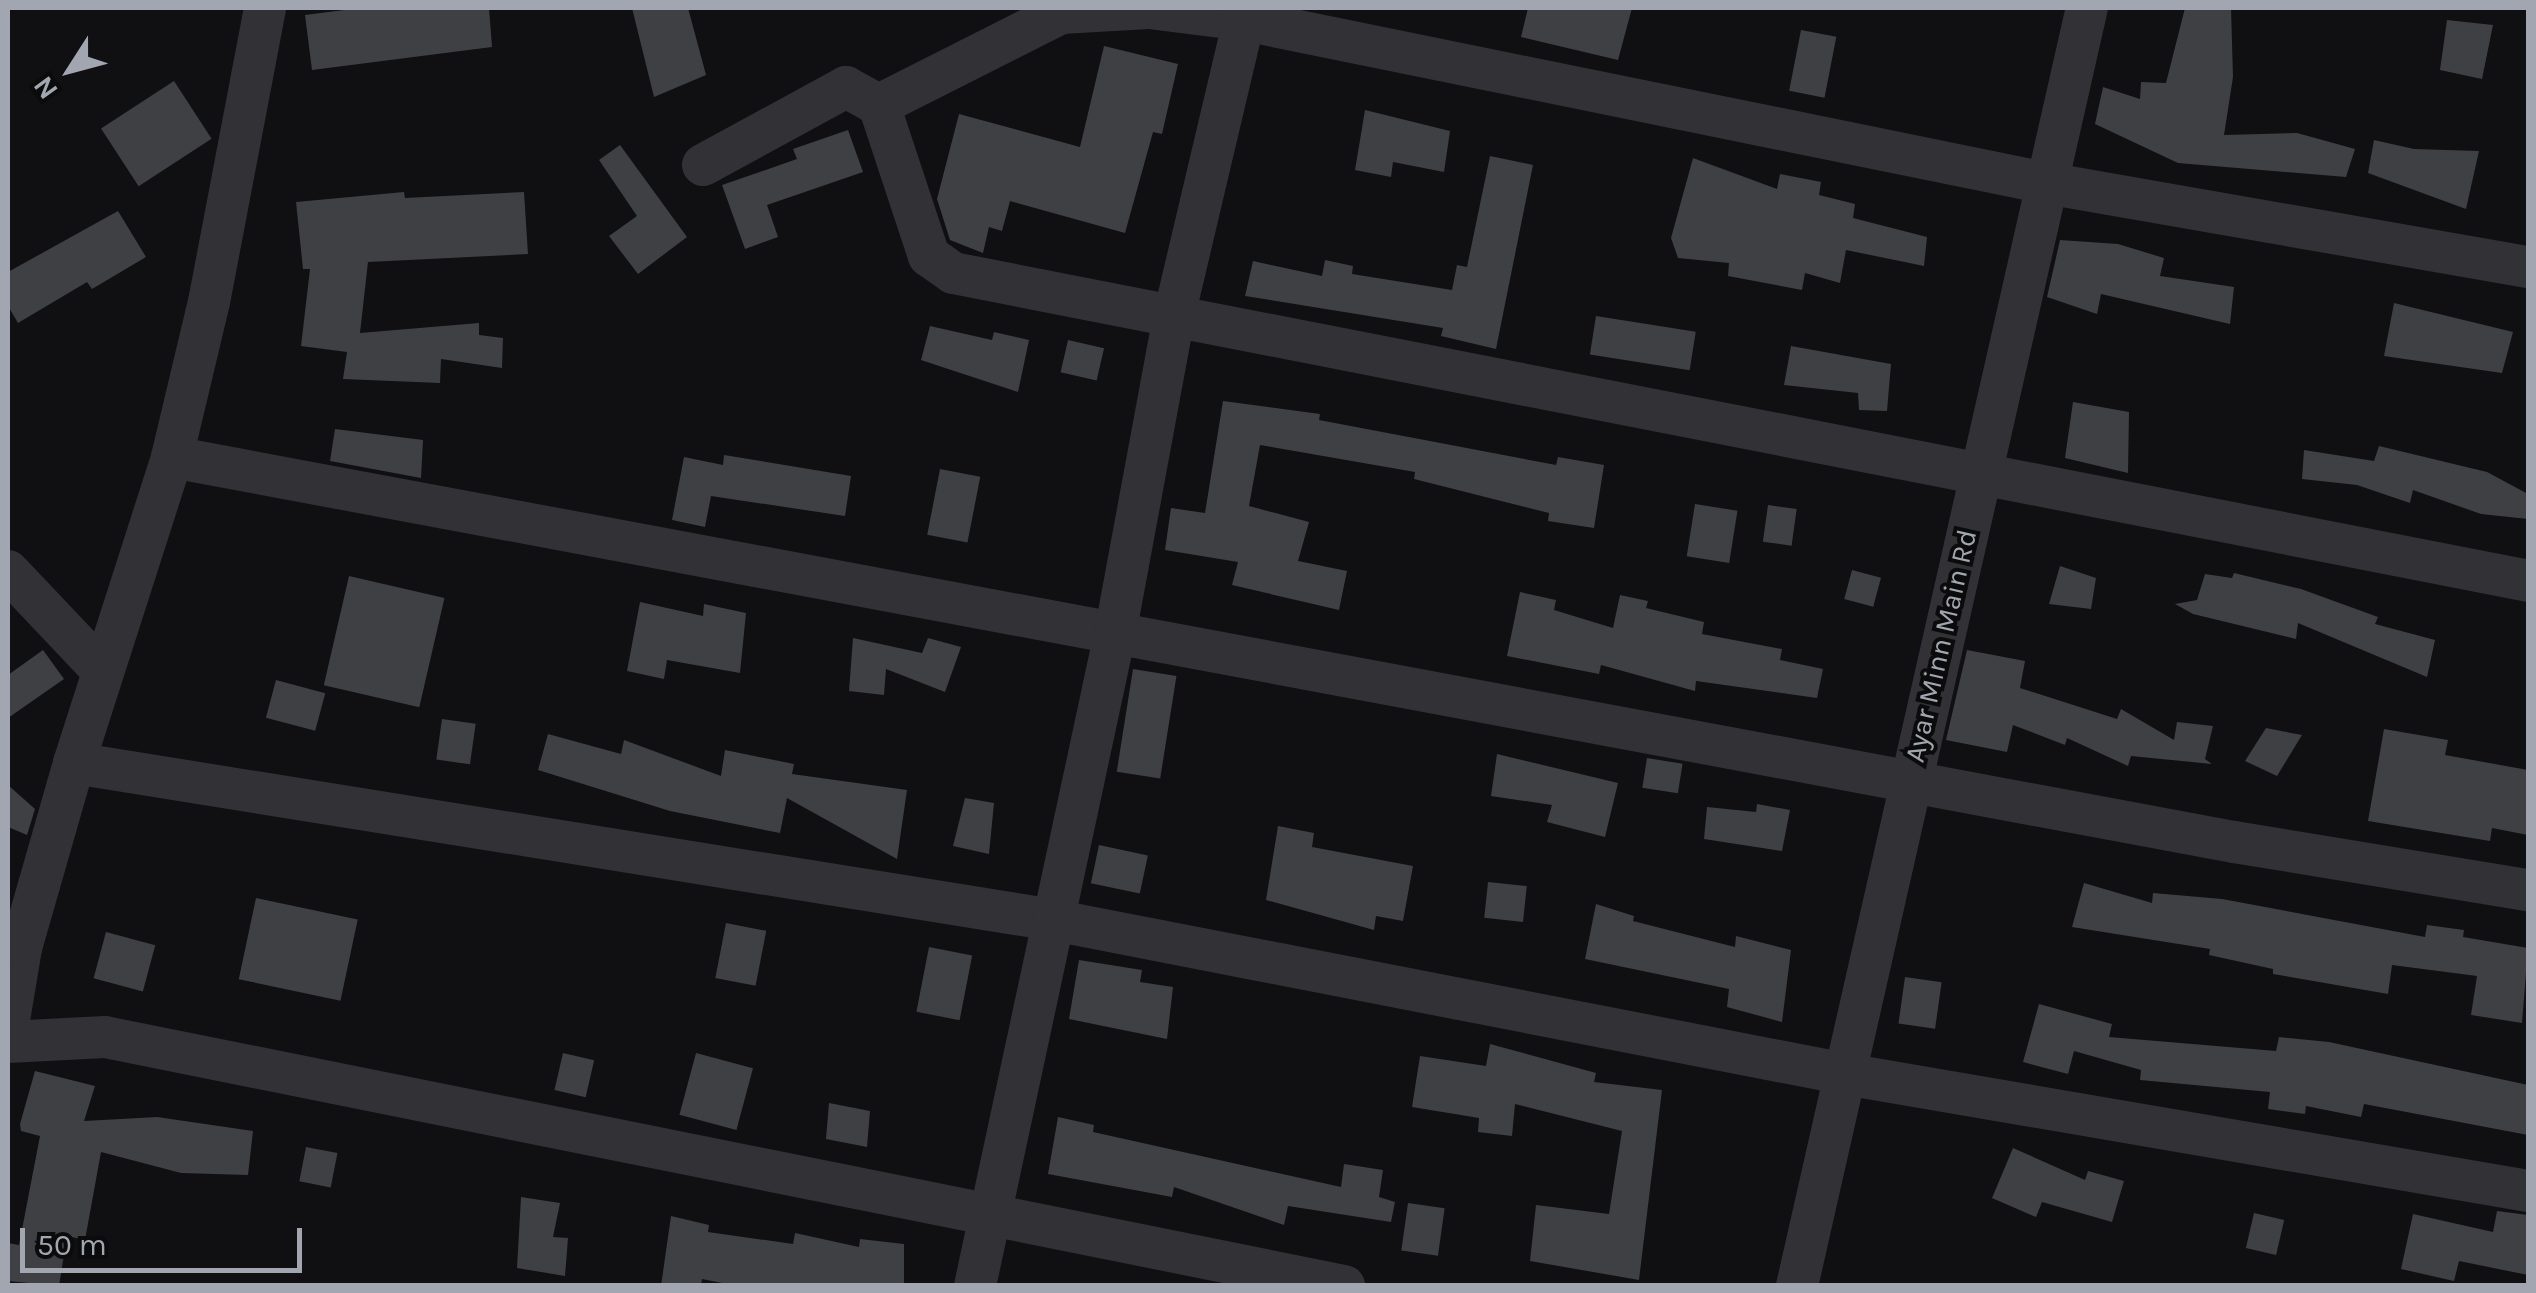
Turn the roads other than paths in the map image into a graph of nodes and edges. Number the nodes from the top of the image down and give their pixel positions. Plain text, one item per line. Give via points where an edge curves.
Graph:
1 (265, 8) edge
2 (2088, 8) edge
3 (1246, 14) edge
4 (879, 105) junction
5 (702, 165) dead end
6 (2046, 183) junction
7 (2528, 267) edge
8 (1174, 316) junction
9 (172, 457) junction
10 (1980, 476) junction
11 (8, 571) edge
12 (2528, 581) edge
13 (1116, 630) junction
14 (101, 669) junction
15 (74, 763) junction
16 (1911, 781) junction
17 (2528, 890) edge
18 (1053, 920) junction
19 (8, 1026) edge
20 (8, 1042) edge
21 (1845, 1074) junction
22 (2528, 1191) edge
23 (991, 1211) junction
24 (975, 1286) edge
25 (1344, 1286) edge
26 (1797, 1286) edge

1 - 9 street
2 - 6 street, Ayar Minn Main Rd
3 - 4 street via 1149,8 1061,14
3 - 6 street
3 - 8 street
4 - 5 street via 846,87
4 - 8 street via 929,256 953,273
6 - 7 street
6 - 10 street, Ayar Minn Main Rd
8 - 10 street
8 - 13 street
9 - 13 street
9 - 14 street
10 - 12 street
10 - 16 street, Ayar Minn Main Rd
11 - 14 street
13 - 16 street
13 - 18 street
14 - 15 street
15 - 18 street
15 - 19 street via 21,948
16 - 17 street
16 - 21 street, Ayar Minn Main Rd
18 - 21 street
18 - 23 street
20 - 23 street via 105,1038
21 - 22 street
21 - 26 street, Ayar Minn Main Rd
23 - 24 street
23 - 25 street

